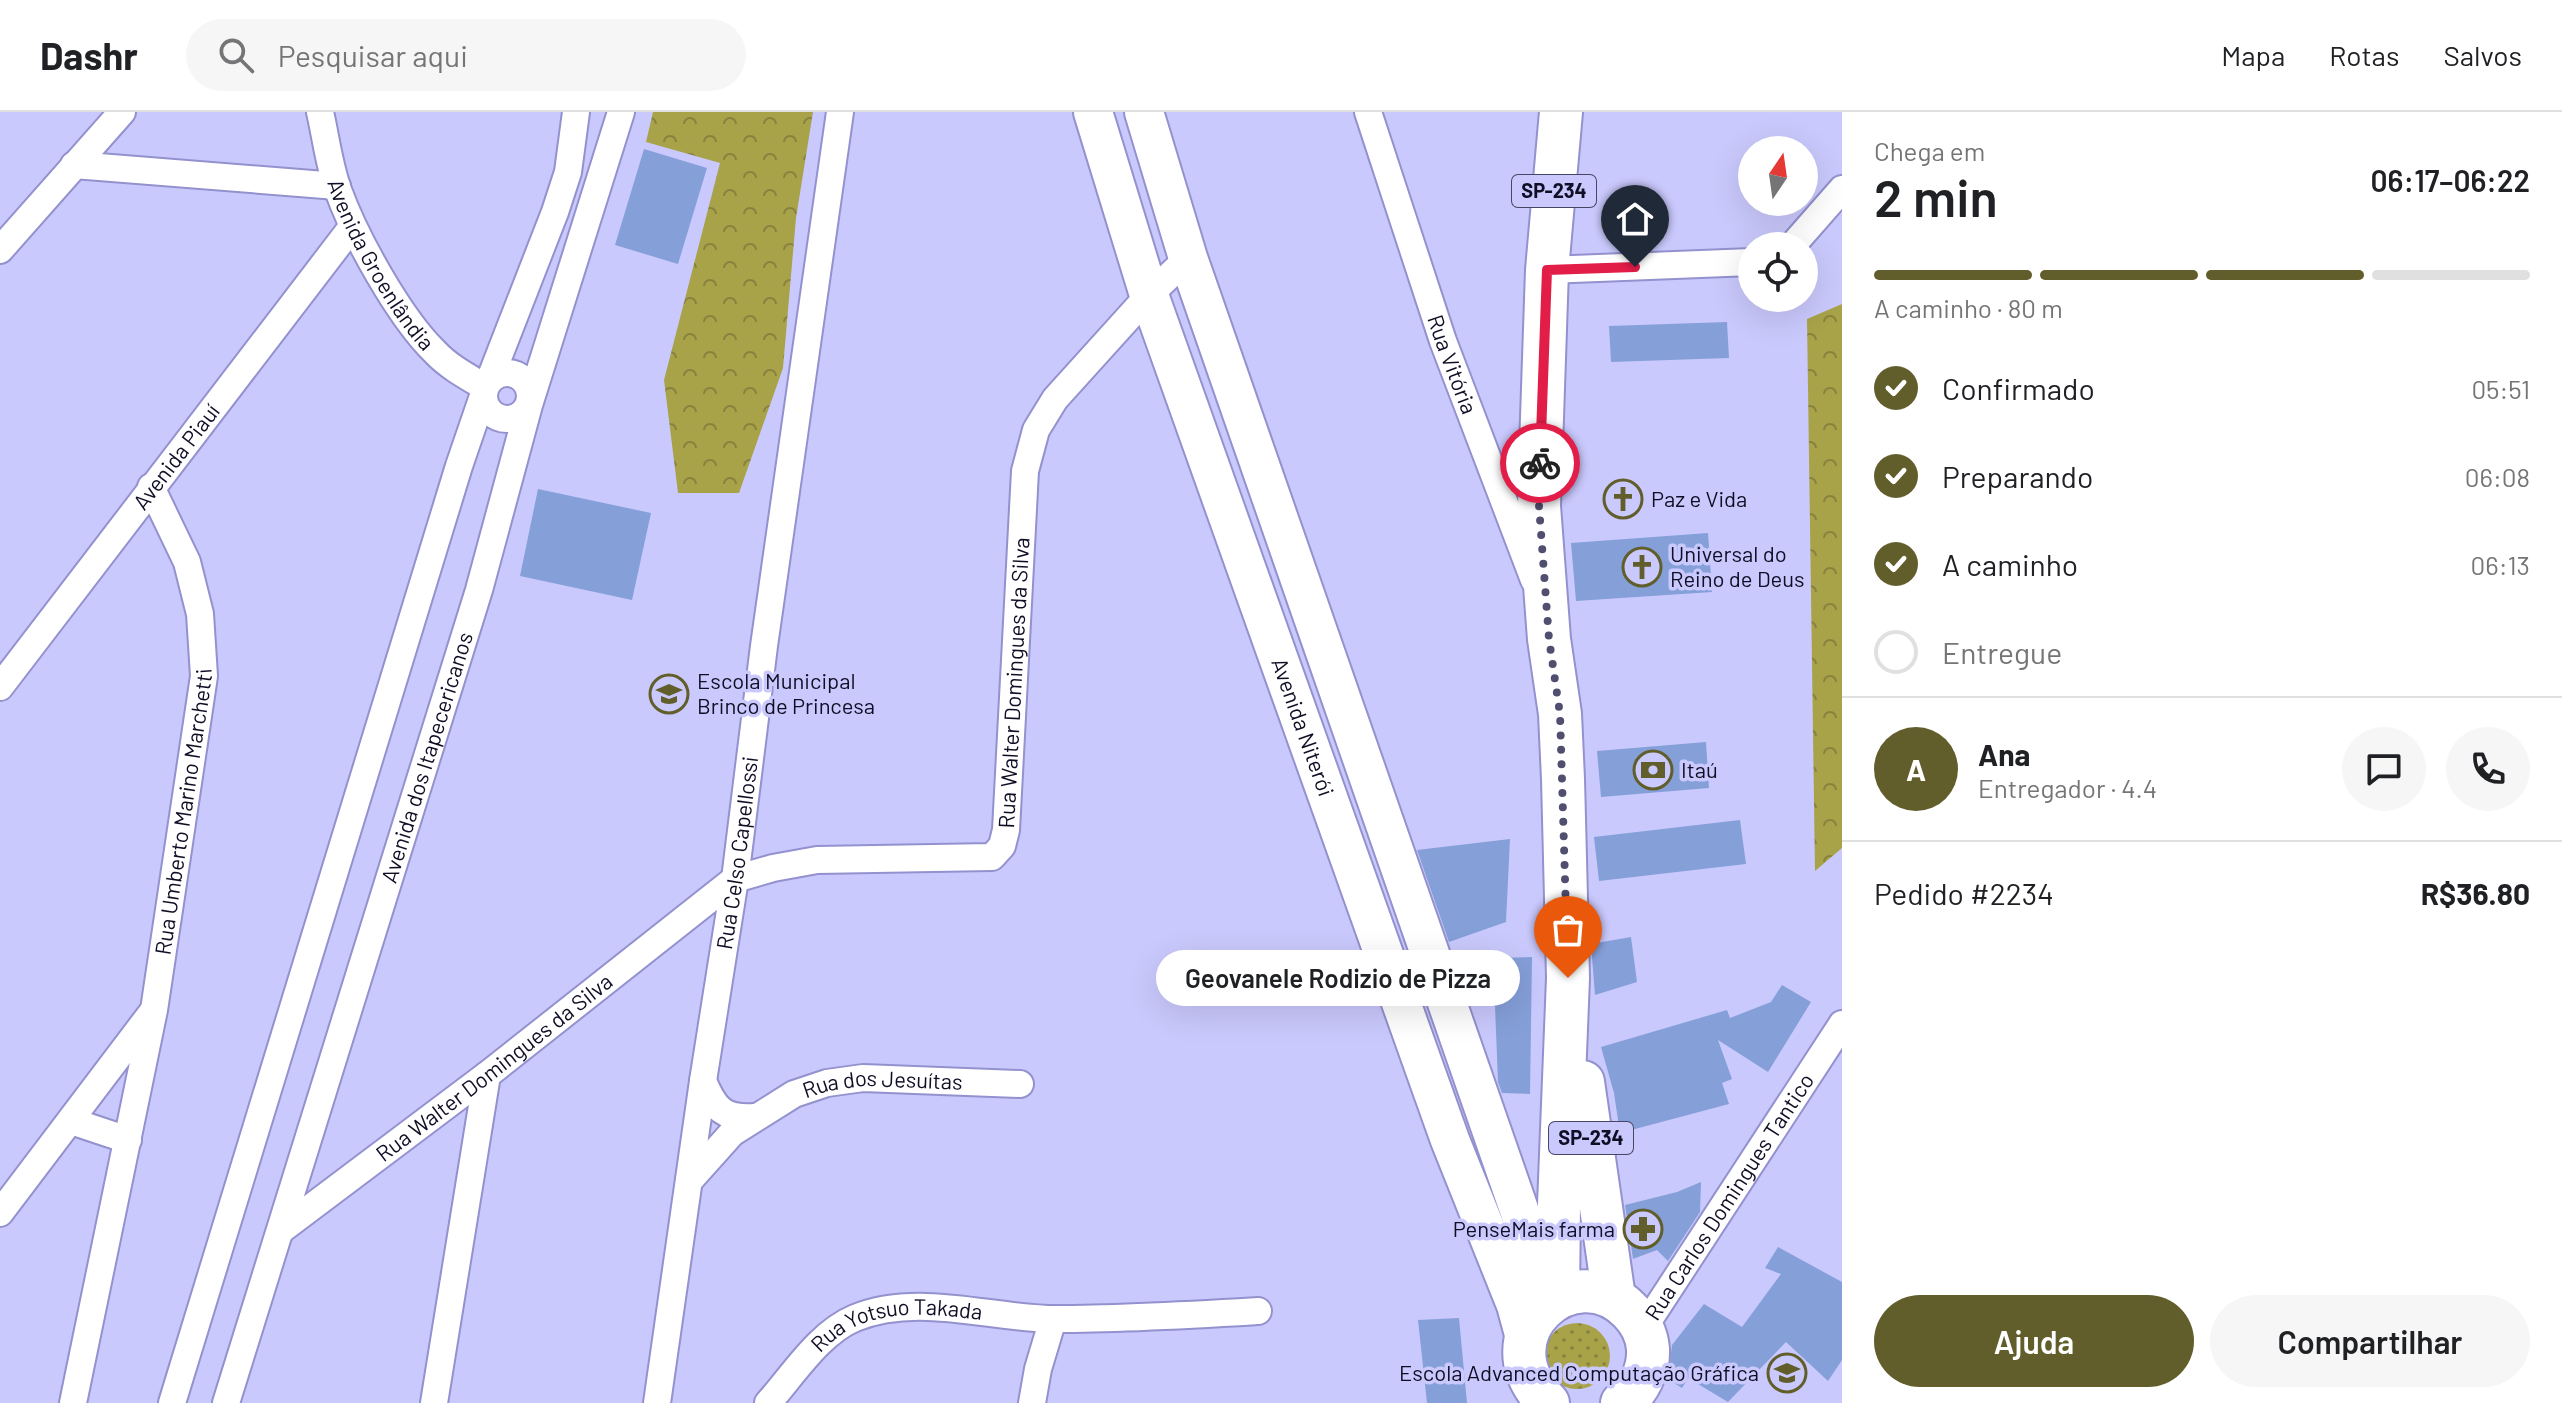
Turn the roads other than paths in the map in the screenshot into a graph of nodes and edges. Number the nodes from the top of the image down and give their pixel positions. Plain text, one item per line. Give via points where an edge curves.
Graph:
1 (122, 112) edge
2 (320, 112) edge
3 (576, 112) edge
4 (621, 112) edge
5 (840, 112) edge
6 (1093, 112) edge
7 (1144, 112) edge
8 (1368, 112) edge
9 (1561, 112) edge
10 (74, 165) junction
11 (337, 186) junction
12 (1842, 189) edge
13 (352, 227) junction
14 (1804, 232) edge
15 (0, 250) edge
16 (1188, 258) junction
17 (1738, 263) edge
18 (1547, 270) junction
19 (1149, 295) junction
20 (486, 387) junction
21 (529, 405) junction
22 (151, 487) junction
23 (1547, 614) junction
24 (0, 687) edge
25 (735, 879) junction
26 (1568, 978) junction
27 (154, 1010) junction
28 (1842, 1024) edge
29 (487, 1075) junction
30 (703, 1081) junction
31 (1020, 1084) dead end
32 (755, 1117) junction
33 (71, 1121) junction
34 (1491, 1129) junction
35 (128, 1140) junction
36 (1450, 1140) junction
37 (689, 1181) junction
38 (0, 1213) edge
39 (281, 1230) junction
40 (1614, 1298) junction
41 (1258, 1311) dead end
42 (1543, 1314) junction
43 (1053, 1319) junction
44 (1643, 1329) junction
45 (1642, 1397) edge
46 (73, 1403) edge
47 (172, 1403) edge
48 (226, 1403) edge
49 (434, 1403) edge
50 (657, 1403) edge
51 (768, 1403) edge
52 (1032, 1403) edge
53 (1548, 1403) edge

1 - 10 street
2 - 11 street, Avenida Groenlândia
3 - 20 street via 568,172 555,212
4 - 21 street, Avenida dos Itapecericanos
5 - 25 street, Rua Celso Capellossi
6 - 19 main road, Avenida Niterói
7 - 16 main road, Avenida Niterói
8 - 23 street, Rua Vitória via 1443,341
9 - 18 main road, SP-234
10 - 11 street
10 - 15 street
11 - 13 street, Avenida Groenlândia
12 - 14 street
13 - 20 street, Avenida Groenlândia via 404,315 435,352
13 - 22 street, Avenida Piauí
16 - 19 street, Rua Walter Domingues da Silva
16 - 34 main road, Avenida Niterói
17 - 18 street
18 - 23 main road, SP-234 via 1539,506
19 - 25 street, Rua Walter Domingues da Silva via 1055,399 1036,430 1024,486 1002,846 992,857 817,860
19 - 36 main road, Avenida Niterói
20 - 21 street via 493,414 506,419 520,416
20 - 21 street via 505,372 520,376 530,389
20 - 47 street
21 - 39 street, Avenida dos Itapecericanos via 479,590
22 - 24 street, Avenida Piauí
22 - 27 street, Rua Umberto Marino Marchetti via 187,562 200,614 204,676
23 - 26 main road, SP-234 via 1560,714
25 - 29 street, Rua Walter Domingues da Silva
25 - 30 street, Rua Celso Capellossi
26 - 40 main road, SP-234
26 - 42 main road, SP-234 via 1559,1205
27 - 33 street
27 - 35 street, Rua Umberto Marino Marchetti
28 - 44 street, Rua Carlos Domingues Tantico
29 - 39 street, Rua Walter Domingues da Silva
29 - 49 street
30 - 32 street via 724,1113
30 - 37 street, Rua Celso Capellossi
31 - 32 street, Rua dos Jesuítas via 863,1078 794,1094
32 - 37 street, Rua dos Jesuítas via 732,1133
33 - 35 street
33 - 38 street
34 - 36 main road
34 - 42 main road, Avenida Niterói via 1523,1221
35 - 46 street, Rua Umberto Marino Marchetti
36 - 42 main road, Avenida Niterói via 1516,1305
37 - 50 street, Rua Celso Capellossi
39 - 48 street, Avenida dos Itapecericanos
40 - 42 main road via 1577,1292
40 - 44 main road
41 - 43 street, Rua Yotsuo Takada
42 - 53 main road, SP-234 via 1523,1357 1527,1375
43 - 51 street, Rua Yotsuo Takada via 926,1308 875,1312 853,1319 823,1340
43 - 52 street
44 - 45 main road via 1648,1347

